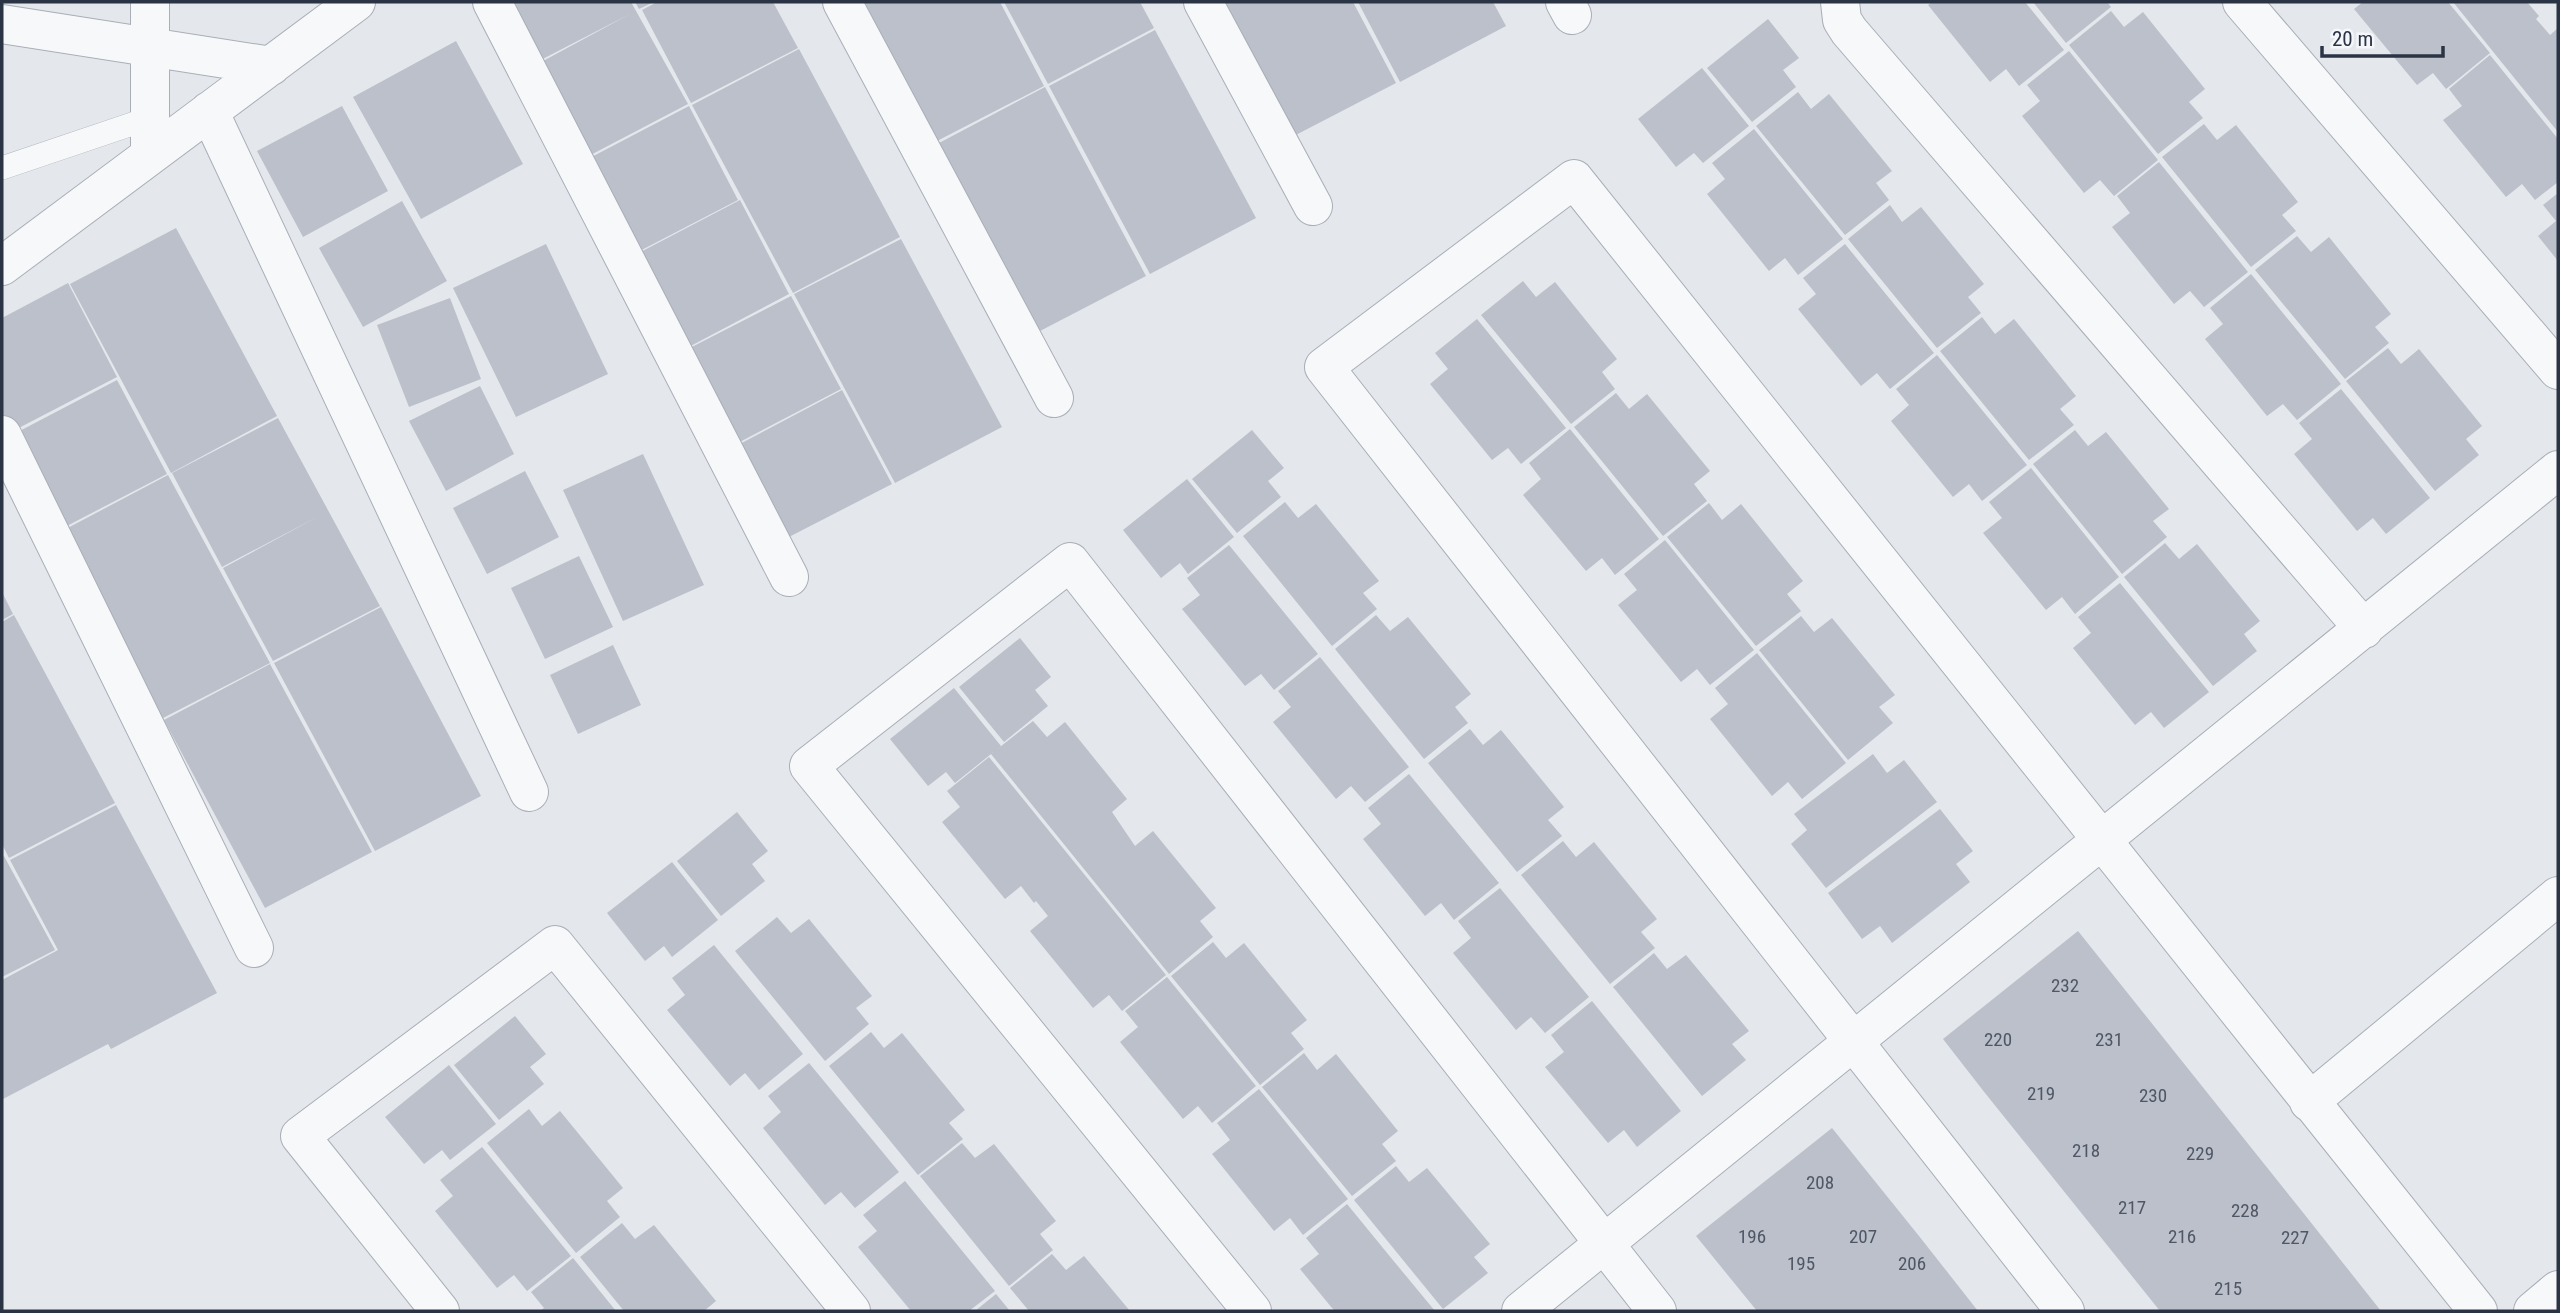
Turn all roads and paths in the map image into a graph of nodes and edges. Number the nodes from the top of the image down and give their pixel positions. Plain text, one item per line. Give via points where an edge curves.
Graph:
1 (150, 2) edge
2 (356, 2) edge
3 (492, 2) edge
4 (842, 2) edge
5 (1203, 2) edge
6 (1840, 2) edge
7 (2242, 2) edge
8 (2, 24) edge
9 (150, 46) junction
10 (271, 66) junction
11 (209, 111) junction
12 (150, 136) junction
13 (2, 168) edge
14 (1313, 206) dead end
15 (2, 265) edge
16 (2558, 370) edge
17 (1054, 398) dead end
18 (2, 435) edge
19 (2558, 470) edge
20 (789, 577) dead end
21 (2364, 629) junction
22 (529, 792) dead end
23 (2103, 842) junction
24 (2558, 896) edge
25 (254, 948) dead end
26 (1854, 1043) junction
27 (2309, 1102) junction
28 (1604, 1244) junction
29 (2558, 1290) edge
30 (440, 1311) edge
31 (851, 1311) edge
32 (1252, 1311) edge
33 (1521, 1311) edge
34 (1657, 1311) edge
35 (2065, 1311) edge
36 (2478, 1311) edge
37 (2533, 1311) edge

1 - 9 street
2 - 10 street
3 - 20 street
4 - 17 street
5 - 14 street
6 - 21 street via 1842,20 1849,30
7 - 16 street
8 - 9 street
9 - 10 street
9 - 12 street
10 - 11 street
11 - 12 street
11 - 22 street
12 - 13 lane
12 - 15 street
18 - 25 street
19 - 21 street
21 - 23 street
23 - 26 street
23 - 26 street via 1574,179 1324,367
23 - 27 street
24 - 27 street
26 - 28 street
26 - 35 street
27 - 36 street
28 - 32 street via 1070,562 809,766
28 - 33 street
28 - 34 street
29 - 37 street
30 - 31 street via 300,1136 555,945

